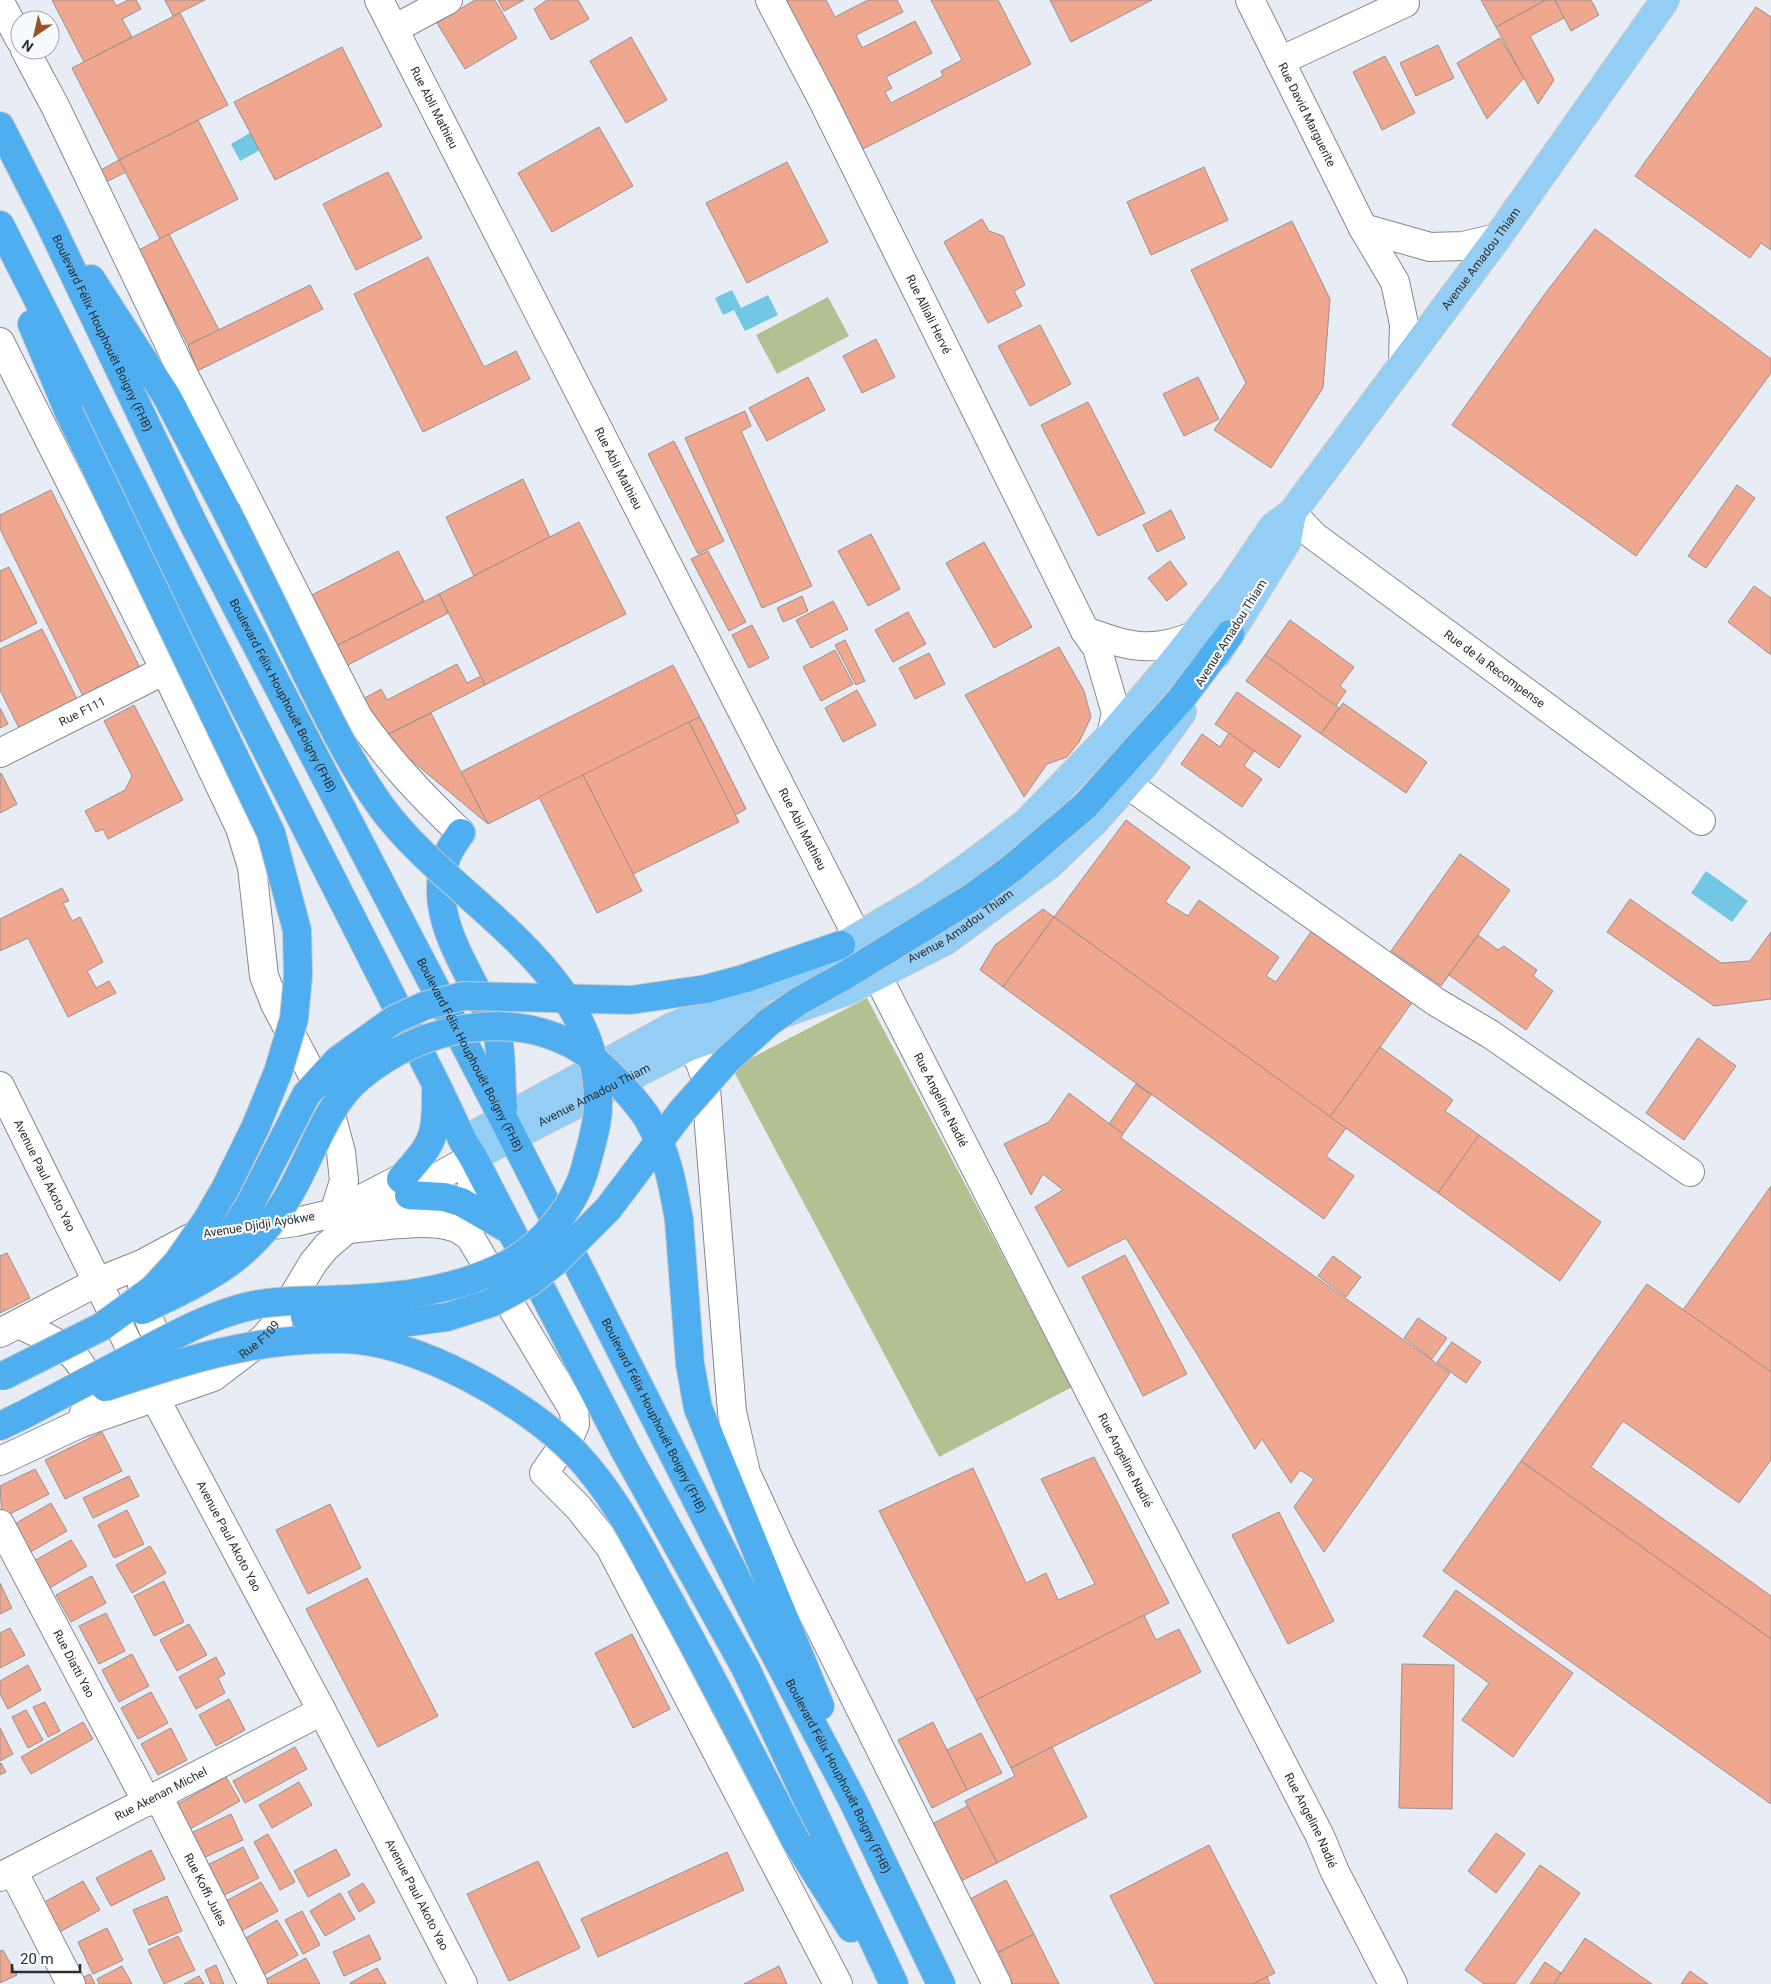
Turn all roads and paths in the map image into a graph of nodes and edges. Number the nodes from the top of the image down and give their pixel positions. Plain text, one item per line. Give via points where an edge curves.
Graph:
1 (379, 0) edge
2 (448, 0) edge
3 (770, 0) edge
4 (1250, 0) edge
5 (1665, 0) edge
6 (0, 2) edge
7 (1405, 3) dead end
8 (10, 21) edge
9 (394, 29) junction
10 (30, 60) edge
11 (1280, 61) junction
12 (0, 126) edge
13 (49, 222) junction
14 (0, 225) edge
15 (1363, 228) junction
16 (1497, 238) junction
17 (0, 249) edge
18 (0, 342) edge
19 (1403, 362) junction
20 (1292, 513) junction
21 (1086, 631) junction
22 (1230, 634) junction
23 (1193, 636) junction
24 (165, 670) junction
25 (1111, 735) junction
26 (0, 753) edge
27 (1127, 784) junction
28 (1701, 821) dead end
29 (461, 833) joint
30 (850, 940) junction
31 (878, 977) junction
32 (680, 1037) junction
33 (436, 1084) junction
34 (0, 1086) edge
35 (508, 1127) junction
36 (468, 1149) junction
37 (1690, 1172) dead end
38 (405, 1187) junction
39 (471, 1208) junction
40 (341, 1221) junction
41 (510, 1230) junction
42 (470, 1237) junction
43 (142, 1264) junction
44 (97, 1282) junction
45 (179, 1292) junction
46 (201, 1322) junction
47 (9, 1329) edge
48 (1, 1377) edge
49 (213, 1377) junction
50 (155, 1398) junction
51 (11, 1420) edge
52 (81, 1423) junction
53 (0, 1462) edge
54 (0, 1524) edge
55 (322, 1711) junction
56 (152, 1799) junction
57 (852, 1799) junction
58 (3, 1875) edge
59 (71, 1984) edge
60 (253, 1984) edge
61 (463, 1984) edge
62 (838, 1984) edge
63 (885, 1984) edge
64 (894, 1984) edge
65 (941, 1984) edge
66 (997, 1984) edge
67 (1393, 1984) edge

1 - 9 street, Rue Abli Mathieu
2 - 9 street
3 - 21 street, Rue Alliali Hervé
4 - 11 street, Rue David Marguerite
5 - 16 main road, Avenue Amadou Thiam
6 - 8 street
7 - 11 street
9 - 30 street, Rue Abli Mathieu
10 - 29 street via 182,371 358,717 411,785
11 - 15 street, Rue David Marguerite
12 - 13 highway, Boulevard Félix Houphouët Boigny (FHB)
13 - 35 highway, Boulevard Félix Houphouët Boigny (FHB) via 194,525
13 - 46 highway, bridge via 106,300 167,397 340,742 382,808 417,847 509,932 562,989 580,1020 592,1055 598,1105 586,1168 571,1200 544,1235 505,1266 469,1282 430,1291 380,1297 270,1302
14 - 33 highway
15 - 16 street via 1430,247 1463,246
15 - 19 street, Rue David Marguerite via 1395,282 1404,324
16 - 19 main road, Avenue Amadou Thiam
17 - 48 highway, bridge via 69,412 271,833 297,930 298,976 294,1019 278,1072 256,1126 225,1190 177,1263 153,1290 101,1327
18 - 24 street
19 - 20 main road, Avenue Amadou Thiam
20 - 22 main road, Avenue Amadou Thiam via 1287,541
20 - 23 main road, Avenue Amadou Thiam via 1273,527 1233,586
20 - 28 street, Rue de la Recompense via 1314,536
21 - 23 street via 1125,645 1150,647
21 - 25 street, Rue Alliali Hervé via 1097,648 1116,713
22 - 27 main road, Avenue Amadou Thiam via 1181,714
22 - 46 highway, bridge via 1180,699 1085,806 1011,870 971,898 799,1001 769,1022 727,1060 682,1111 608,1209 556,1262 530,1282 491,1303 448,1317 394,1324 282,1316
23 - 25 main road, Avenue Amadou Thiam
24 - 26 street, Rue F111
24 - 40 street via 246,846 252,867 264,976 275,1004 328,1104 341,1152 344,1181
25 - 30 main road, Avenue Amadou Thiam via 1026,824 925,897
27 - 31 main road, Avenue Amadou Thiam via 1094,822 1049,865 945,941
27 - 37 street via 1436,1002 1490,1034
29 - 35 highway via 447,855 442,876 442,904 448,930 497,1033
30 - 31 street, Rue Angeline Nadié
30 - 32 main road, Avenue Amadou Thiam
30 - 45 highway, bridge via 706,989 631,1000 463,996 424,1006 395,1019 338,1060 306,1095 249,1206 231,1234
31 - 32 main road, Avenue Amadou Thiam via 849,990
31 - 67 street, Rue Angeline Nadié
32 - 35 main road, Avenue Amadou Thiam
32 - 66 street via 698,1060 705,1076 732,1412 746,1473
33 - 36 highway
33 - 38 highway via 437,1120 429,1147
34 - 44 street, Avenue Paul Akoto Yao
35 - 36 main road, Avenue Amadou Thiam
35 - 57 highway, Boulevard Félix Houphouët Boigny (FHB) via 769,1643
36 - 38 street, Avenue Djidji Ayökwe
36 - 39 street
36 - 41 highway
38 - 39 highway via 461,1202
38 - 40 street, Avenue Djidji Ayökwe
39 - 41 highway
39 - 42 street
40 - 42 street via 437,1224 454,1227
40 - 43 street, Avenue Djidji Ayökwe via 296,1222 196,1235
40 - 49 street, Rue F109 via 277,1324 263,1339
41 - 64 highway via 624,1449 746,1669
42 - 62 street via 574,1412 575,1424 570,1436 544,1472 610,1547
43 - 44 street, Avenue Djidji Ayökwe
43 - 49 street via 142,1302 150,1323 171,1356 193,1370
44 - 47 street, Avenue Djidji Ayökwe
44 - 50 street, Avenue Paul Akoto Yao
45 - 48 highway, bridge
45 - 57 highway, bridge via 221,1270 247,1250 271,1224 337,1104 358,1079 386,1057 420,1040 450,1031 510,1026 544,1032 580,1049 610,1074 649,1120 666,1154 679,1220 690,1364 698,1408 789,1628
46 - 51 highway, bridge
47 - 52 street via 51,1339 72,1352 85,1370 89,1391
49 - 50 street, Rue F109
50 - 52 street, Rue F109
50 - 55 street, Avenue Paul Akoto Yao
51 - 63 highway, bridge via 194,1357 285,1340 346,1339 390,1346 435,1361 490,1389 530,1415 576,1454 625,1519 797,1843
52 - 53 street, Rue F109
54 - 56 street, Rue Diatti Yao
55 - 56 street, Rue Akenan Michel
55 - 61 street, Avenue Paul Akoto Yao
56 - 58 street, Rue Akenan Michel
56 - 60 street, Rue Koffi Jules
57 - 65 highway, Boulevard Félix Houphouët Boigny (FHB)
58 - 59 street

